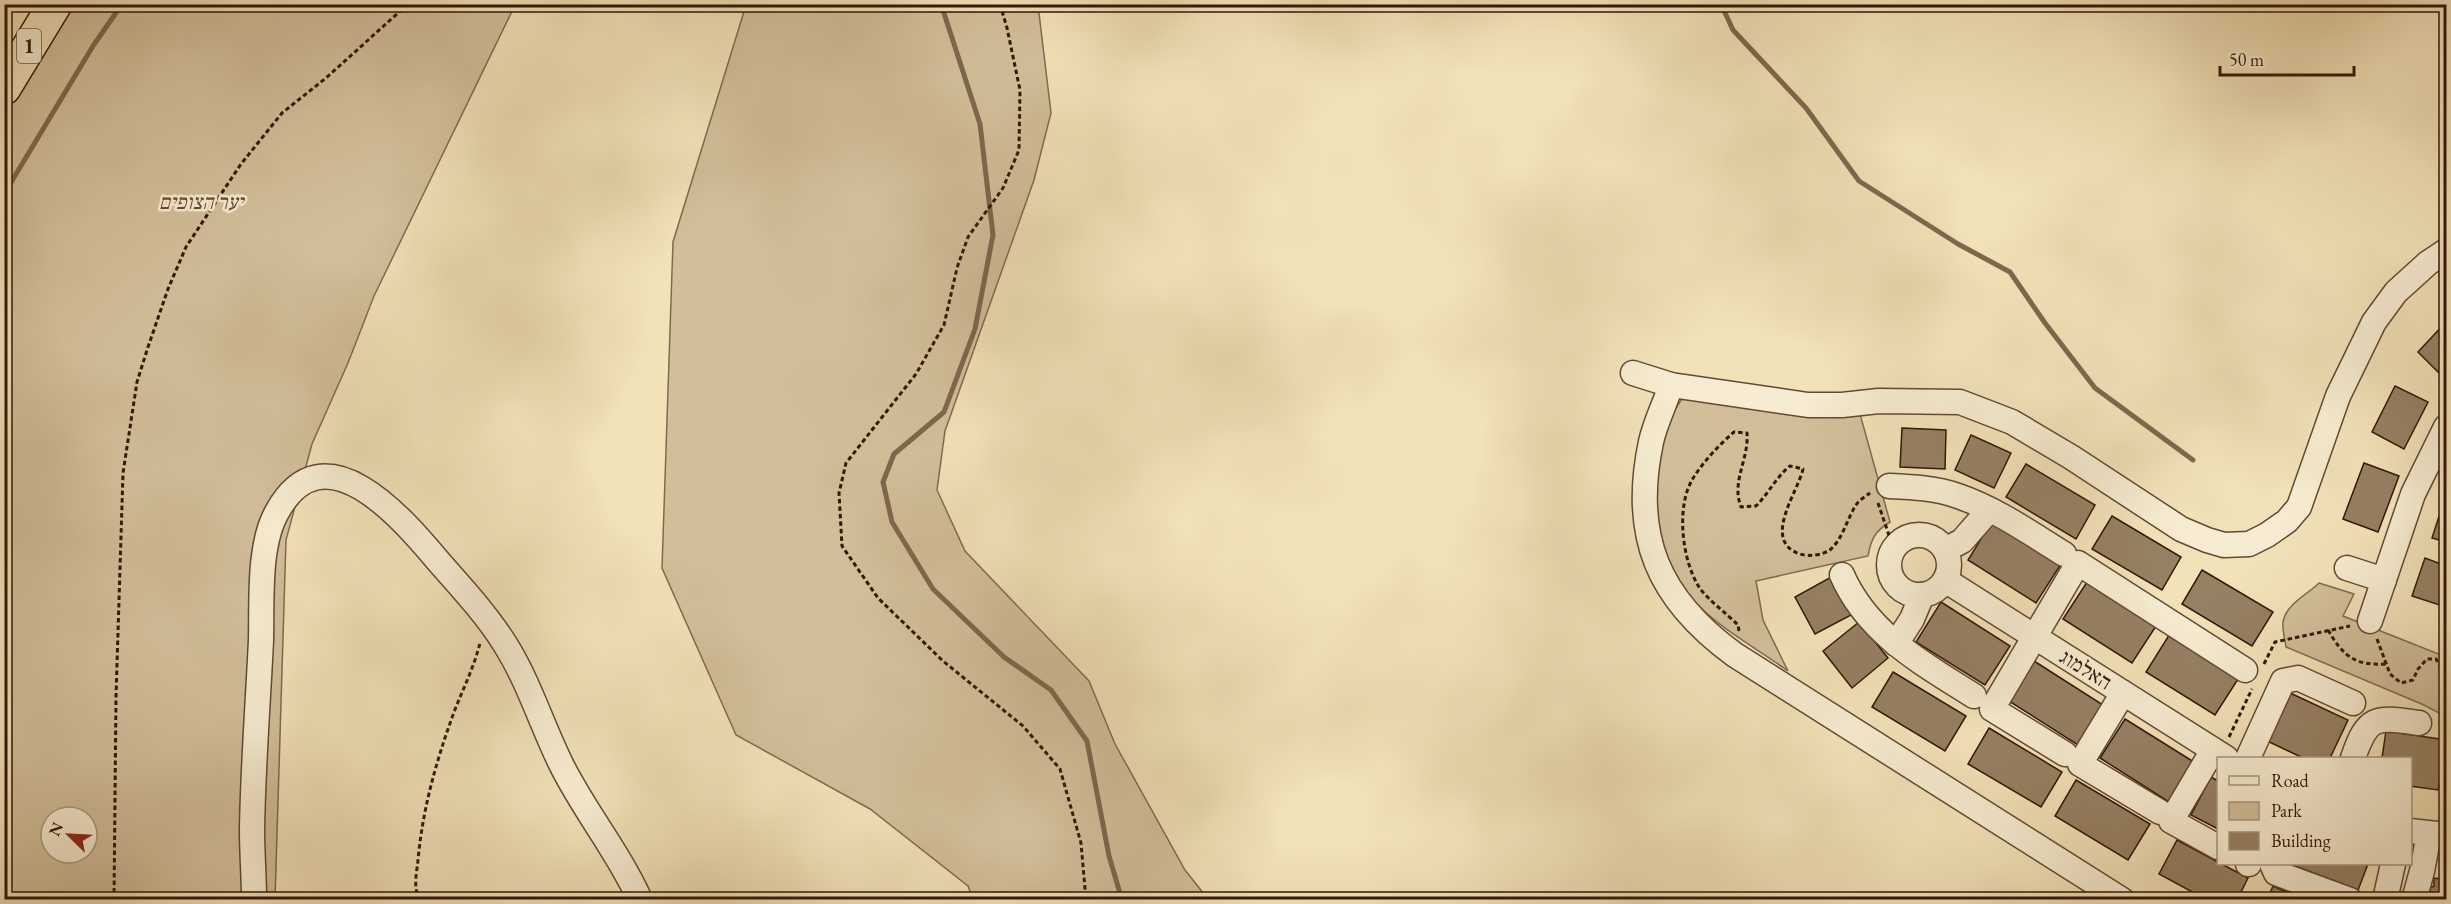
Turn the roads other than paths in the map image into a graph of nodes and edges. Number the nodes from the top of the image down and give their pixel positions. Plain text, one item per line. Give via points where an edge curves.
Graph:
1 (55, 4) edge
2 (4, 88) edge
3 (2446, 251) edge
4 (1633, 373) dead end
5 (1671, 386) junction
6 (2446, 428) edge
7 (1889, 486) dead end
8 (1989, 510) junction
9 (1945, 550) junction
10 (2064, 554) dead end
11 (2346, 568) dead end
12 (1842, 575) dead end
13 (1945, 580) junction
14 (2384, 580) junction
15 (1922, 595) junction
16 (2370, 621) road end
17 (2035, 637) junction
18 (1896, 644) junction
19 (2246, 670) dead end
20 (2123, 693) junction
21 (1974, 696) dead end
22 (2353, 703) dead end
23 (2419, 723) dead end
24 (2065, 754) dead end
25 (2219, 754) edge
26 (2249, 757) edge
27 (2354, 757) edge
28 (2160, 813) dead end
29 (2429, 833) edge
30 (2217, 846) edge
31 (2272, 865) edge
32 (2393, 865) edge
33 (254, 900) edge
34 (640, 900) edge
35 (2122, 900) edge
36 (2350, 900) edge
37 (2385, 900) edge
38 (2414, 900) edge

1 - 2 highway, 1
3 - 5 street via 2396,292 2374,322 2338,396 2299,507 2267,536 2249,544 2224,545 2181,529 2012,422 1960,402 1808,405
4 - 5 street
5 - 35 street via 1652,440 1646,474 1646,529 1660,572 1674,598 1712,638 1735,655
6 - 14 street via 2413,494
7 - 8 street via 1935,490
8 - 9 street via 1962,541
8 - 10 street
9 - 13 street via 1949,565
9 - 15 street via 1930,537 1920,535 1894,549 1889,568 1897,585
11 - 14 street
12 - 18 street via 1873,624
13 - 15 street via 1939,588
13 - 17 street, האלמוג
14 - 16 street
15 - 18 street
17 - 19 street via 2078,562
17 - 20 street, האלמוג
17 - 24 street via 1992,709
18 - 21 street
20 - 25 street, האלמוג
20 - 28 street via 2080,764
22 - 26 street via 2298,678 2283,681
23 - 27 street via 2390,719 2372,723 2362,732
25 - 30 street via 2171,821
29 - 38 street
31 - 36 street via 2276,873
32 - 37 street
33 - 34 street via 252,827 268,536 290,491 325,476 361,487 405,522 485,615 506,646 562,766

